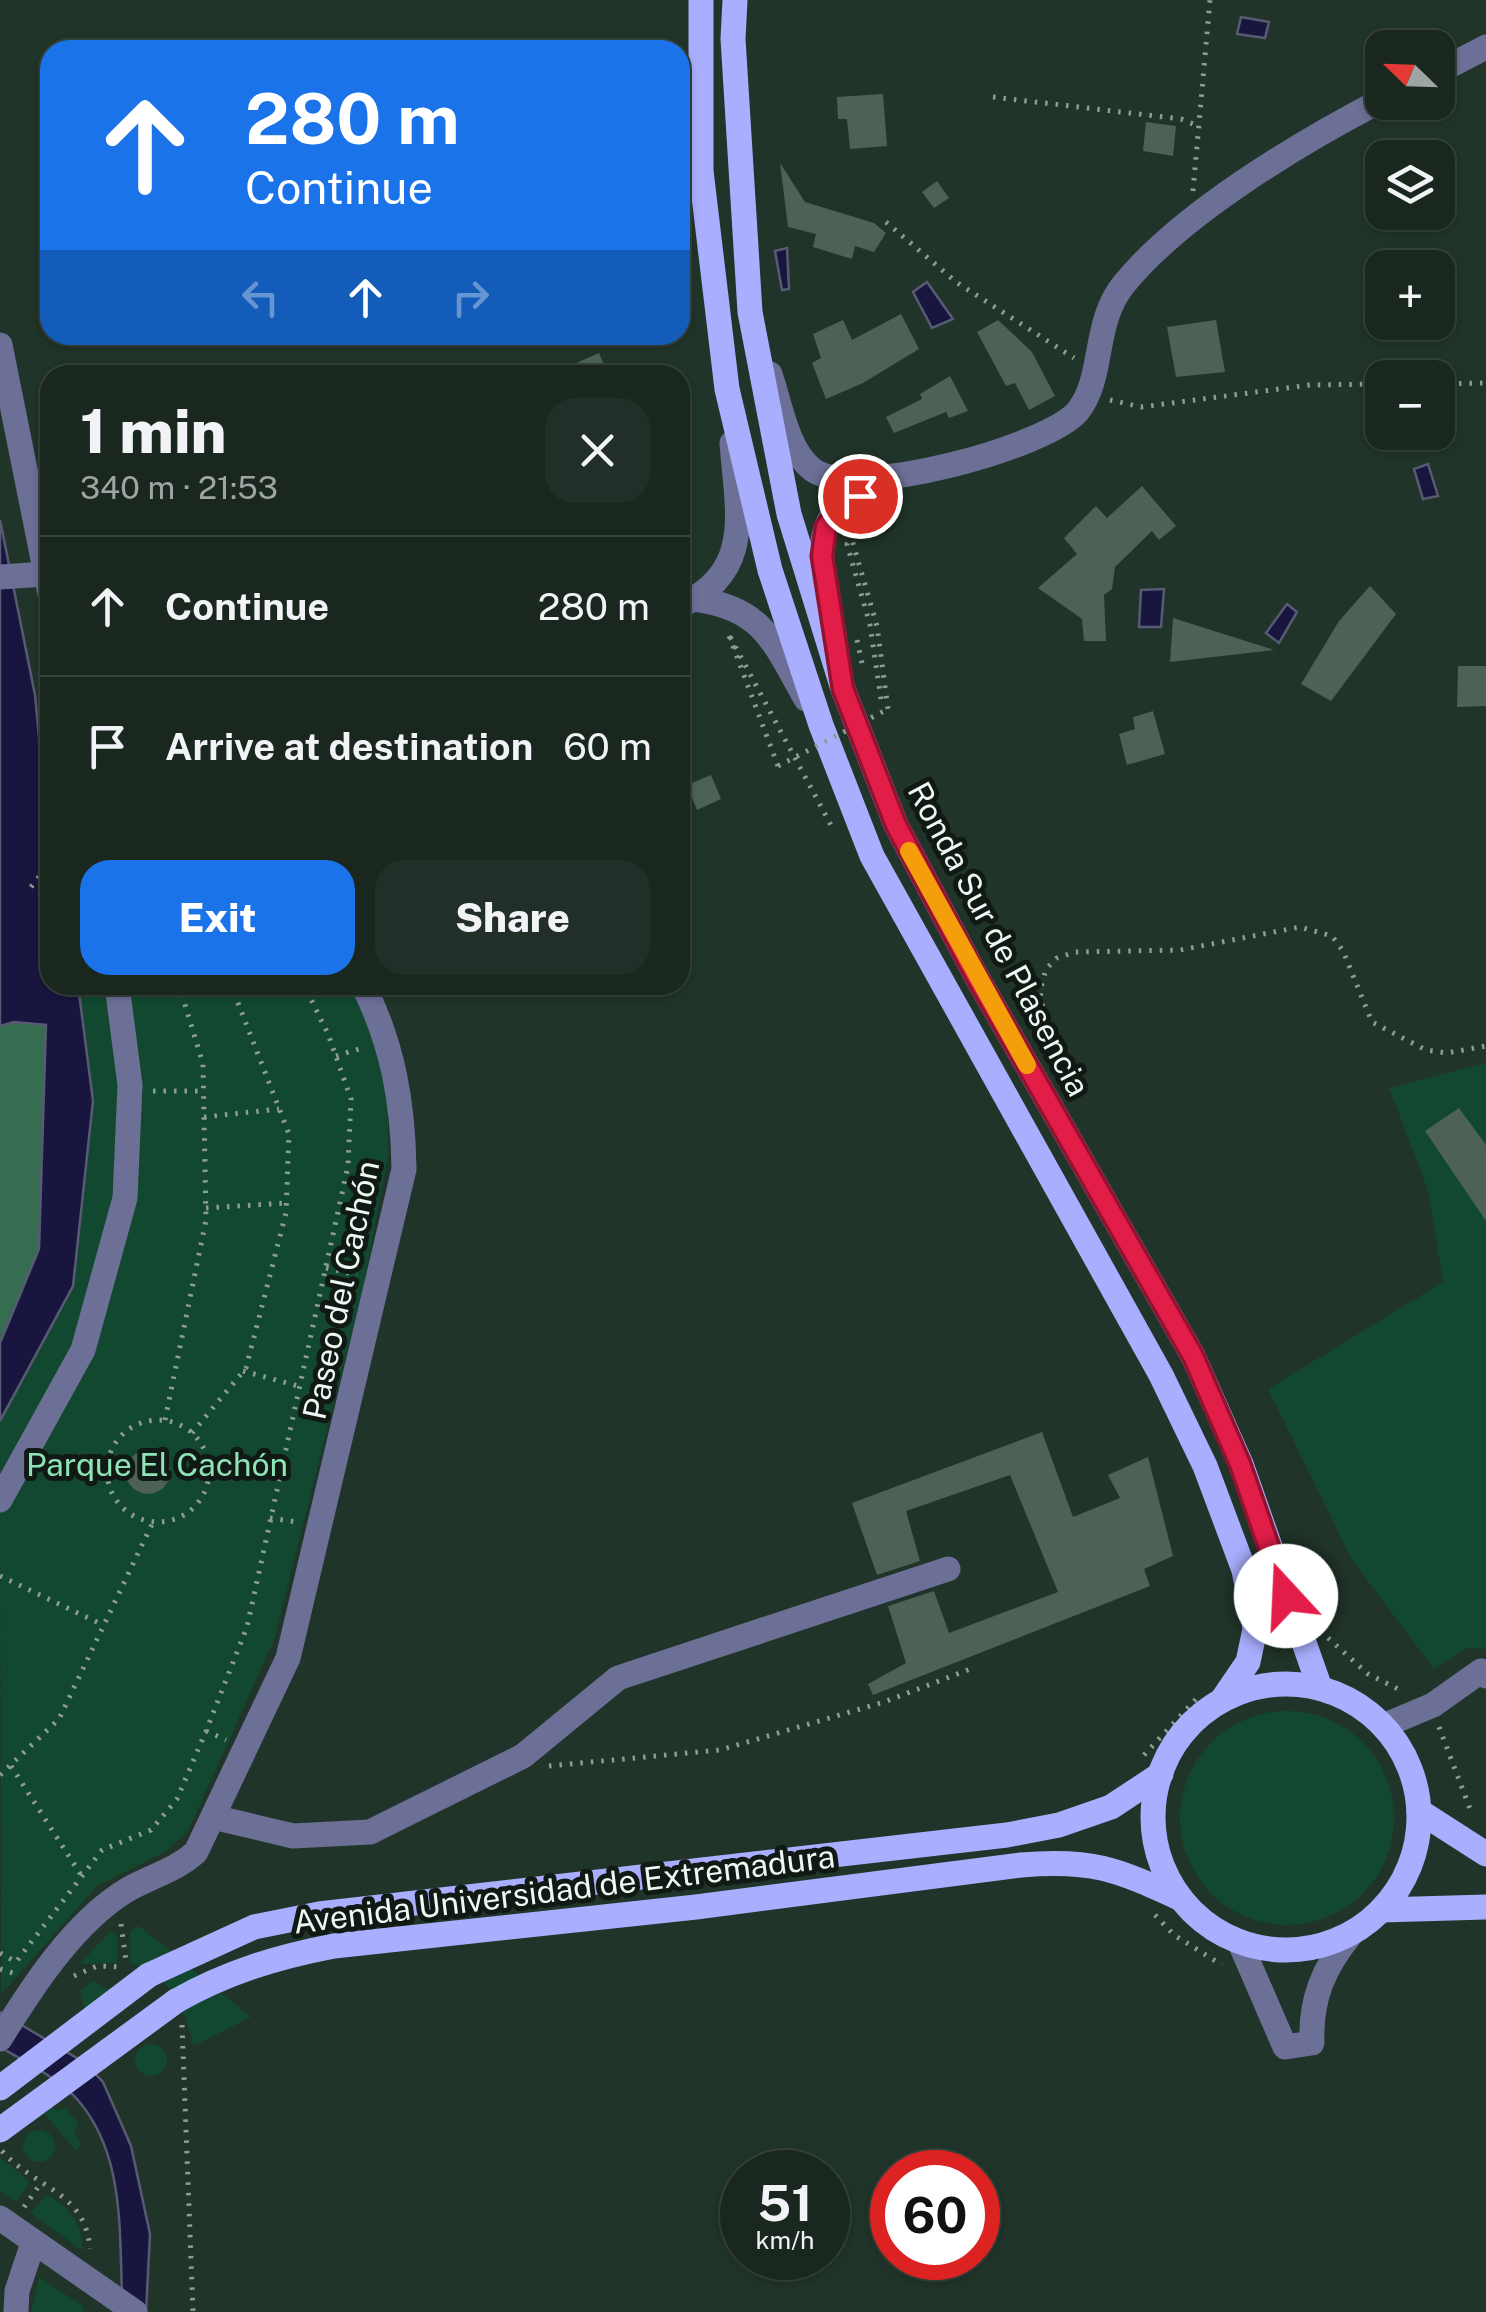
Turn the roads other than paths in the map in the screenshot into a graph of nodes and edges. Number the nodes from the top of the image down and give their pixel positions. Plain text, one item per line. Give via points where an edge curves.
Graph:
1 (700, 0) edge
2 (734, 0) edge
3 (1486, 46) edge
4 (1455, 63) edge
5 (1365, 109) edge
6 (750, 312) junction
7 (0, 345) edge
8 (728, 389) junction
9 (886, 480) junction
10 (40, 544) edge
11 (0, 577) edge
12 (40, 583) edge
13 (690, 600) edge
14 (690, 602) edge
15 (843, 689) junction
16 (810, 731) junction
17 (118, 995) edge
18 (368, 995) edge
19 (0, 1500) edge
20 (948, 1570) dead end
21 (1486, 1676) edge
22 (1320, 1688) junction
23 (1213, 1696) junction
24 (1383, 1726) junction
25 (1161, 1774) junction
26 (1419, 1811) junction
27 (213, 1816) junction
28 (1486, 1854) edge
29 (1179, 1898) junction
30 (1486, 1906) edge
31 (1381, 1910) junction
32 (1351, 1934) junction
33 (1240, 1943) junction
34 (0, 2039) edge
35 (0, 2088) edge
36 (0, 2130) edge
37 (0, 2218) edge
38 (33, 2243) junction
39 (16, 2312) edge
40 (135, 2312) edge

1 - 8 main road, Ronda Sur de Plasencia via 701,171
2 - 6 main road, Ronda Sur de Plasencia
3 - 4 street
5 - 9 street via 1196,219 1122,285 1104,319 1088,396 1060,427
6 - 9 street via 793,442 813,470 840,479
6 - 15 main road, Ronda Sur de Plasencia via 789,514
7 - 10 street
8 - 13 street via 735,554 718,580
8 - 16 main road, Ronda Sur de Plasencia
9 - 15 street via 842,505 826,527 822,556
11 - 12 street
14 - 16 street via 724,602 768,634
15 - 22 main road, Ronda Sur de Plasencia via 896,825 1193,1356 1240,1464
16 - 23 main road, Ronda Sur de Plasencia via 1205,1466 1244,1570 1255,1629 1248,1662
17 - 19 street via 130,1090 125,1198 82,1350
18 - 27 street, Paseo del Cachón via 403,1101 404,1169 288,1658
20 - 27 street via 618,1678 523,1756 370,1832 292,1836
21 - 24 street via 1481,1672 1434,1705
22 - 23 main road, Ronda Sur de Plasencia via 1287,1684
22 - 24 main road, Ronda Sur de Plasencia via 1354,1702
23 - 25 main road, Ronda Sur de Plasencia
24 - 26 main road, Ronda Sur de Plasencia via 1409,1765
25 - 29 main road, Ronda Sur de Plasencia via 1153,1827 1161,1864
25 - 35 main road, Avenida Universidad de Extremadura, bridge via 1111,1807 1060,1825 786,1864 319,1914 254,1928 138,1971
26 - 28 main road
26 - 31 main road, Ronda Sur de Plasencia via 1416,1847
27 - 34 street, Paseo del Cachón via 196,1852 178,1868 103,1907 26,1996
29 - 33 main road, Ronda Sur de Plasencia via 1206,1925
29 - 36 main road, Avenida Universidad de Extremadura, bridge via 1107,1866 1063,1861 334,1946 220,1976
30 - 31 main road
31 - 32 main road, Ronda Sur de Plasencia
32 - 33 main road, Ronda Sur de Plasencia via 1277,1951
32 - 33 street via 1326,1965 1312,2043 1284,2047
37 - 38 street
38 - 39 street
38 - 40 street

